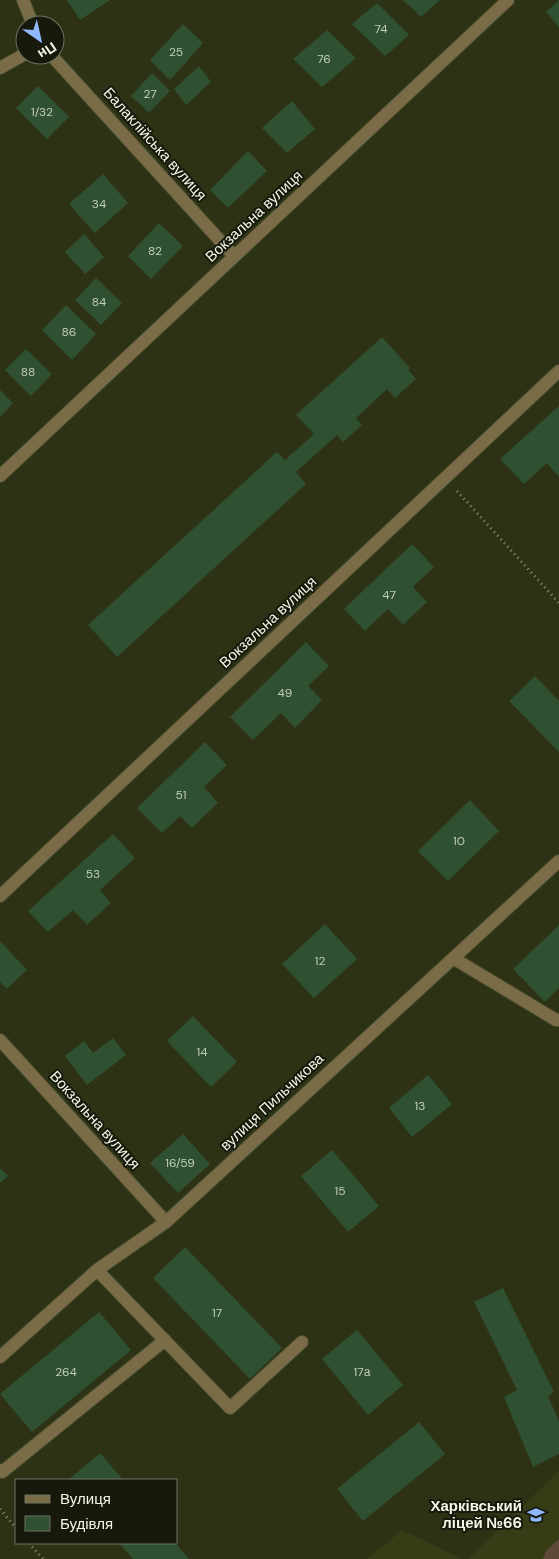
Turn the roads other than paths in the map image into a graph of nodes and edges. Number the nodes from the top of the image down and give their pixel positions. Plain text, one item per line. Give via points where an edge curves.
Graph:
1 (23, 0) edge
2 (508, 0) edge
3 (29, 15) edge
4 (15, 60) edge
5 (60, 65) edge
6 (0, 68) edge
7 (234, 256) junction
8 (559, 371) edge
9 (0, 476) edge
10 (559, 861) edge
11 (0, 896) edge
12 (453, 958) junction
13 (559, 1020) edge
14 (0, 1040) edge
15 (166, 1222) junction
16 (97, 1270) junction
17 (165, 1340) junction
18 (302, 1342) dead end
19 (0, 1357) edge
20 (0, 1470) edge

1 - 3 street
2 - 7 street, Вокзальна вулиця
4 - 6 street
5 - 7 street, Балаклійська вулиця
7 - 9 street, Вокзальна вулиця
8 - 11 street, Вокзальна вулиця
10 - 12 street, вулиця Пильчикова
12 - 13 street
12 - 15 street, вулиця Пильчикова
14 - 15 street, Вокзальна вулиця
15 - 16 street, вулиця Пильчикова
16 - 17 street
16 - 19 street, вулиця Пильчикова
17 - 18 street via 230,1408
17 - 20 street via 2,1472

